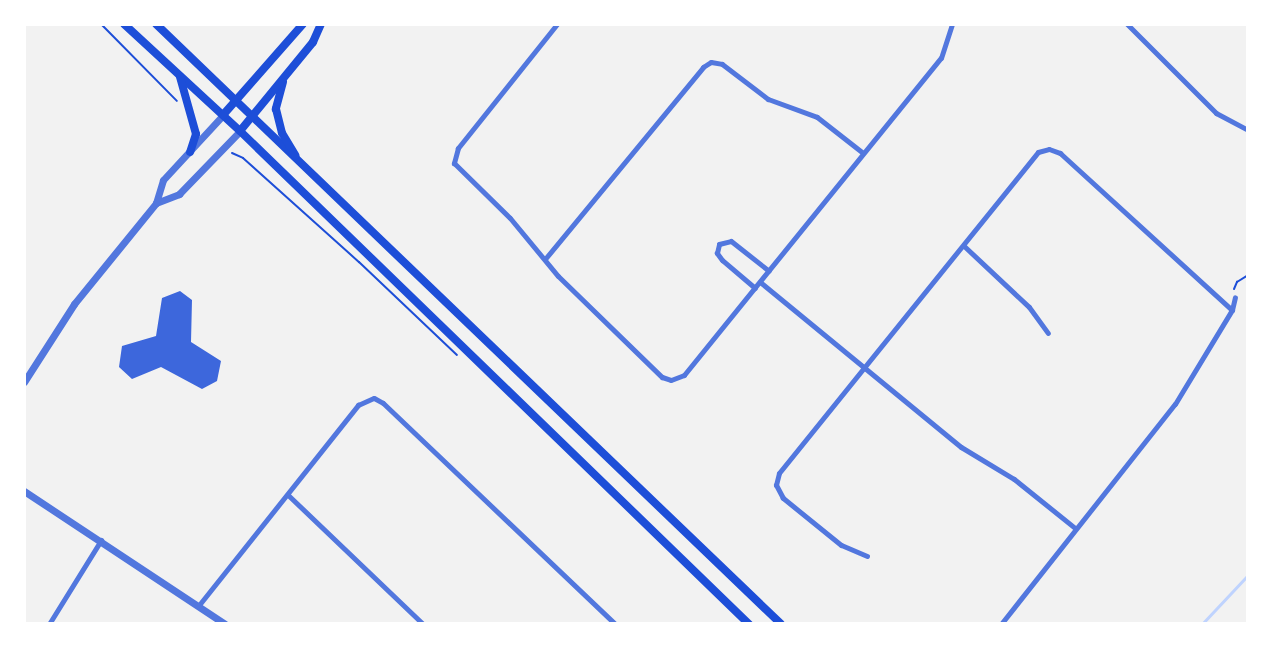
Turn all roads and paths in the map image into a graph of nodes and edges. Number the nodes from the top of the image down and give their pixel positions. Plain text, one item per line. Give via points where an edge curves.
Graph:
1 (101, 24) edge
2 (124, 24) edge
3 (156, 24) edge
4 (303, 24) edge
5 (321, 24) edge
6 (557, 24) edge
7 (952, 24) edge
8 (1127, 24) edge
9 (179, 74) junction
10 (284, 79) junction
11 (236, 101) junction
12 (181, 105) dead end
13 (223, 116) junction
14 (250, 116) junction
15 (1248, 130) edge
16 (240, 131) junction
17 (226, 146) junction
18 (190, 152) junction
19 (863, 153) junction
20 (300, 164) junction
21 (156, 204) junction
22 (296, 206) dead end
23 (964, 246) junction
24 (545, 259) junction
25 (769, 271) junction
26 (1248, 275) edge
27 (760, 282) junction
28 (755, 288) junction
29 (1235, 297) joint
30 (1232, 310) junction
31 (1048, 333) dead end
32 (865, 368) junction
33 (24, 382) edge
34 (24, 491) edge
35 (288, 495) junction
36 (1075, 528) junction
37 (102, 540) junction
38 (867, 556) dead end
39 (199, 606) junction
40 (49, 624) edge
41 (225, 624) edge
42 (423, 624) edge
43 (615, 624) edge
44 (749, 624) edge
45 (781, 624) edge
46 (1002, 624) edge

1 - 12 path
2 - 9 main road
3 - 11 main road
4 - 11 main road
5 - 10 main road
6 - 24 street via 453,158 456,167
7 - 19 street via 941,58
8 - 15 street via 1216,113
9 - 13 main road
9 - 18 main road via 196,134
10 - 14 main road
10 - 20 main road via 276,109 282,133
11 - 13 main road
11 - 14 main road
13 - 16 main road
13 - 18 street
14 - 16 main road
14 - 20 main road
16 - 17 street
16 - 44 main road
17 - 21 street via 179,194
17 - 22 path
18 - 21 street via 163,180
19 - 24 street via 817,117 768,99 722,64 711,62
19 - 25 street
20 - 45 main road
21 - 33 street via 74,303
23 - 30 street via 1034,156 1052,149
23 - 31 street via 1029,307
23 - 32 street
24 - 28 street via 662,377 671,380 684,374
25 - 27 street
25 - 28 street via 731,241 719,244 716,253 722,261
26 - 29 path via 1234,287
27 - 28 street
27 - 32 street
29 - 30 street
30 - 36 street via 1175,404
32 - 36 street via 961,447 1014,479
32 - 38 street via 776,481 783,498 841,545
34 - 37 street
35 - 39 street
35 - 42 street
35 - 43 street via 358,405 367,399 378,400
36 - 46 street
37 - 39 street
37 - 40 street
39 - 41 street

